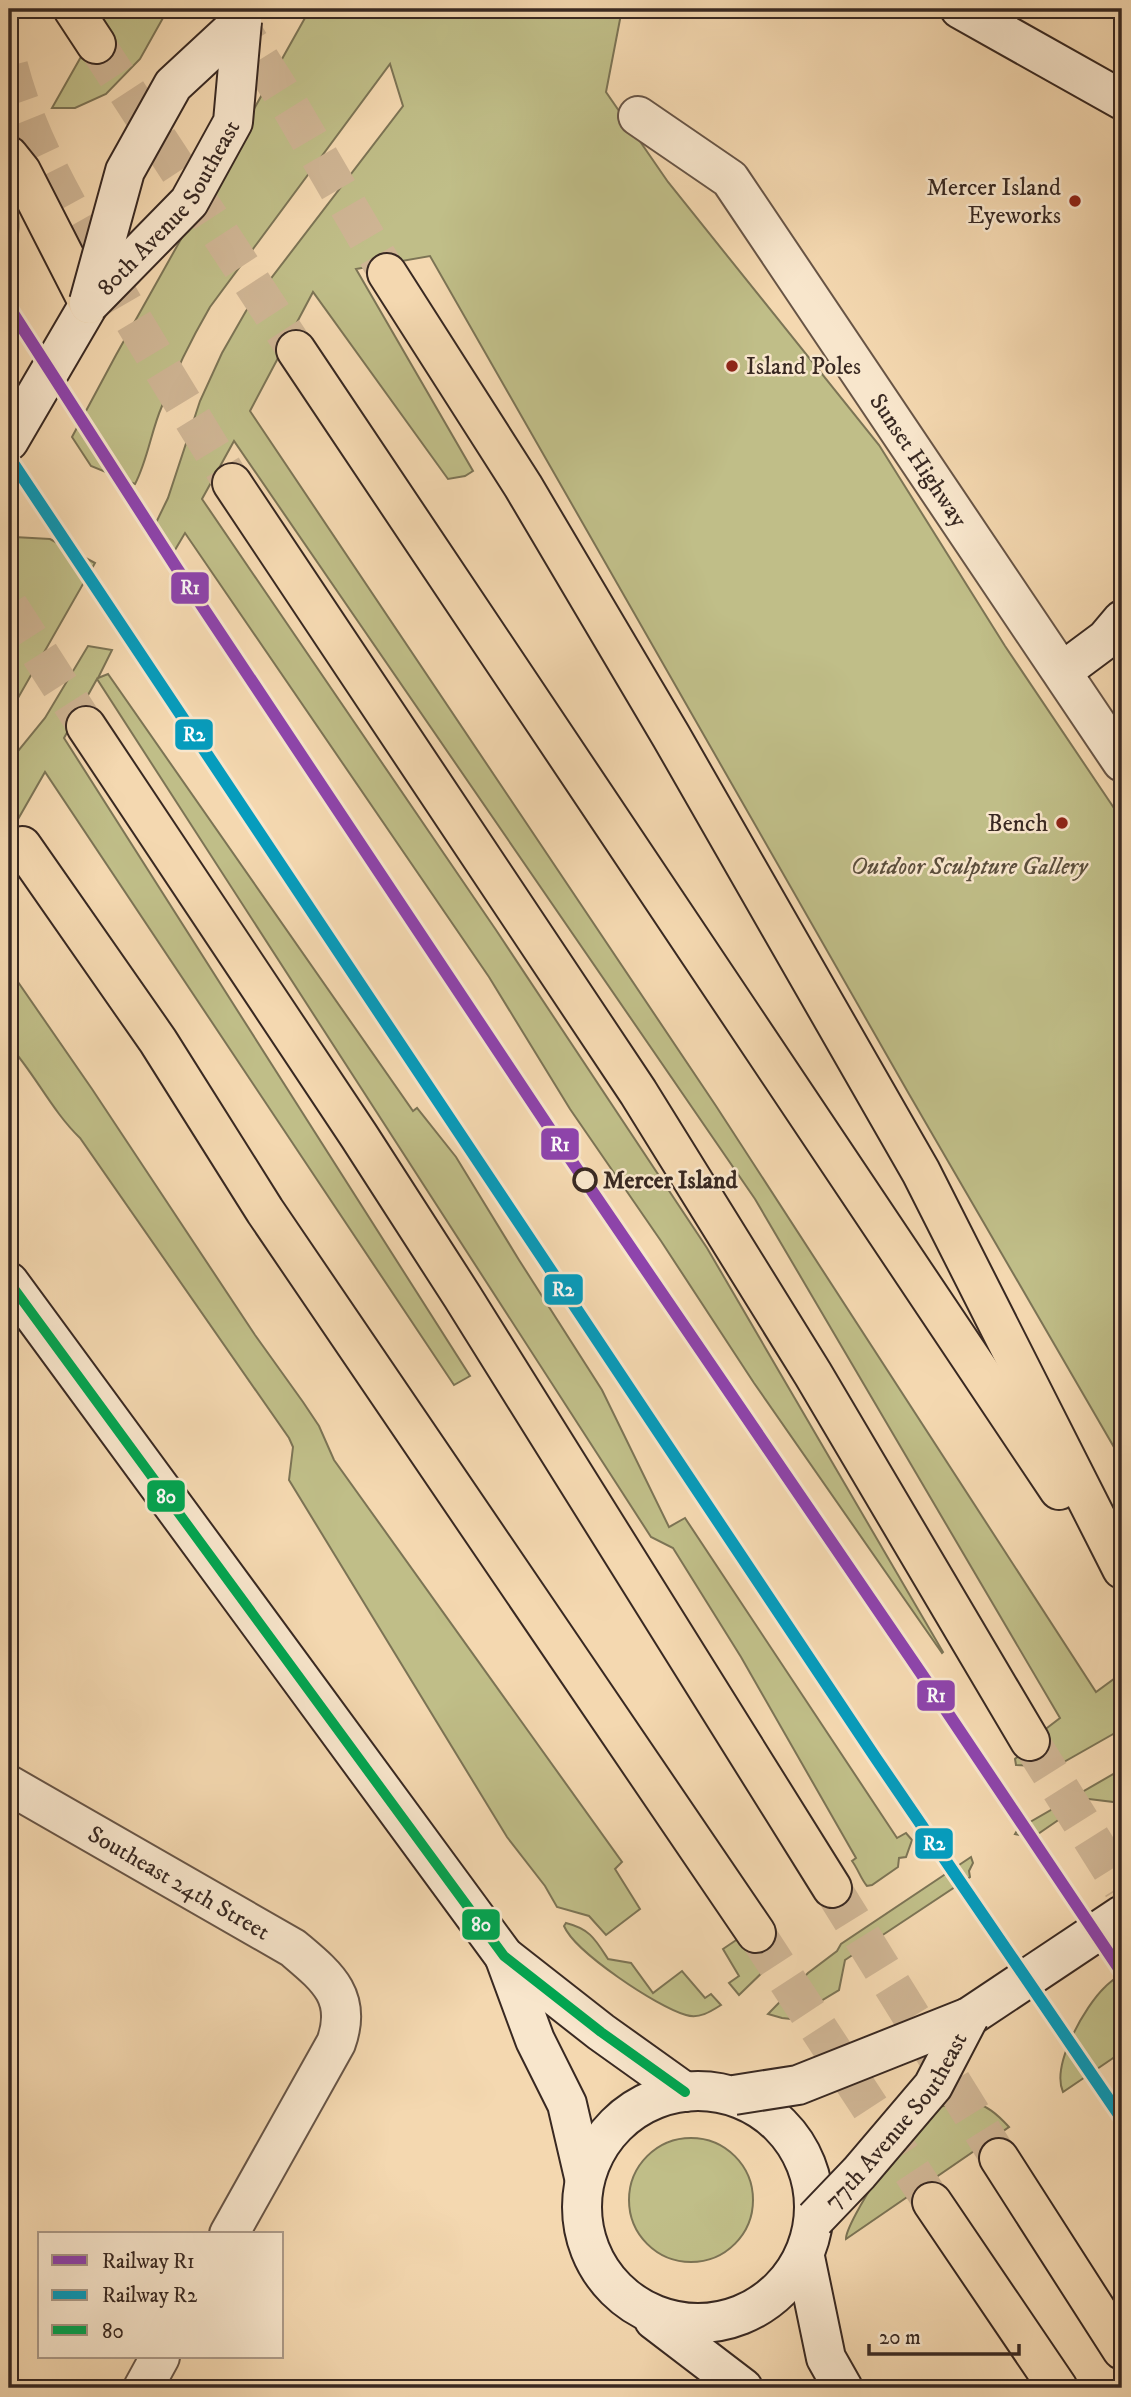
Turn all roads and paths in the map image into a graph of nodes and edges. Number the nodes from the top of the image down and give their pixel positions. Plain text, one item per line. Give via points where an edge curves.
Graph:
1 (73, 9) edge
2 (960, 9) edge
3 (245, 15) edge
4 (96, 44) tunnel mouth
5 (1122, 100) edge
6 (638, 116) dead end
7 (9, 156) edge
8 (387, 273) tunnel mouth
9 (89, 304) junction
10 (296, 351) tunnel mouth
11 (9, 441) edge
12 (232, 483) tunnel mouth
13 (1122, 620) edge
14 (1063, 671) junction
15 (86, 726) tunnel mouth
16 (1122, 762) edge
17 (22, 846) dead end
18 (9, 1282) edge
19 (1122, 1569) edge
20 (1122, 1585) edge
21 (1030, 1741) tunnel mouth
22 (9, 1785) edge
23 (832, 1888) tunnel mouth
24 (1122, 1915) edge
25 (756, 1933) tunnel mouth
26 (504, 1956) junction
27 (969, 2017) junction
28 (685, 2092) junction
29 (734, 2095) junction
30 (999, 2158) tunnel mouth
31 (584, 2177) junction
32 (932, 2202) tunnel mouth
33 (815, 2219) junction
34 (230, 2232) edge
35 (805, 2257) junction
36 (638, 2308) junction
37 (1122, 2350) edge
38 (159, 2358) edge
39 (143, 2388) edge
40 (743, 2388) edge
41 (843, 2388) edge
42 (1058, 2388) edge

1 - 4 highway
2 - 5 street
3 - 9 street, 80th Avenue Southeast, bridge via 173,85 125,171
3 - 9 street, 80th Avenue Southeast, bridge via 233,122 189,202
6 - 14 street, Sunset Highway via 730,179
7 - 9 highway
8 - 19 highway via 523,486 921,1172
9 - 11 street, 80th Avenue Southeast
10 - 20 highway
12 - 21 highway via 638,1092 820,1386
13 - 14 street via 1106,639
14 - 16 street, Sunset Highway
15 - 23 highway via 462,1296
17 - 25 highway via 158,1041 265,1210
18 - 26 street
22 - 34 street, Southeast 24th Street via 293,1948 338,1993 343,2024 336,2043
24 - 27 street, 77th Avenue Southeast
26 - 28 street
26 - 31 street via 567,2104
27 - 29 street, 77th Avenue Southeast, bridge via 799,2085
27 - 33 street, 77th Avenue Southeast, bridge via 933,2086
28 - 29 street
28 - 31 street via 659,2096 626,2114 600,2142
29 - 33 street via 769,2114 796,2143 812,2179
30 - 37 highway
31 - 36 street via 580,2215 589,2251 609,2284
32 - 42 highway
33 - 35 street
35 - 36 street via 782,2289 750,2313 699,2324 673,2322
35 - 41 street via 827,2358
36 - 40 street
38 - 39 street

